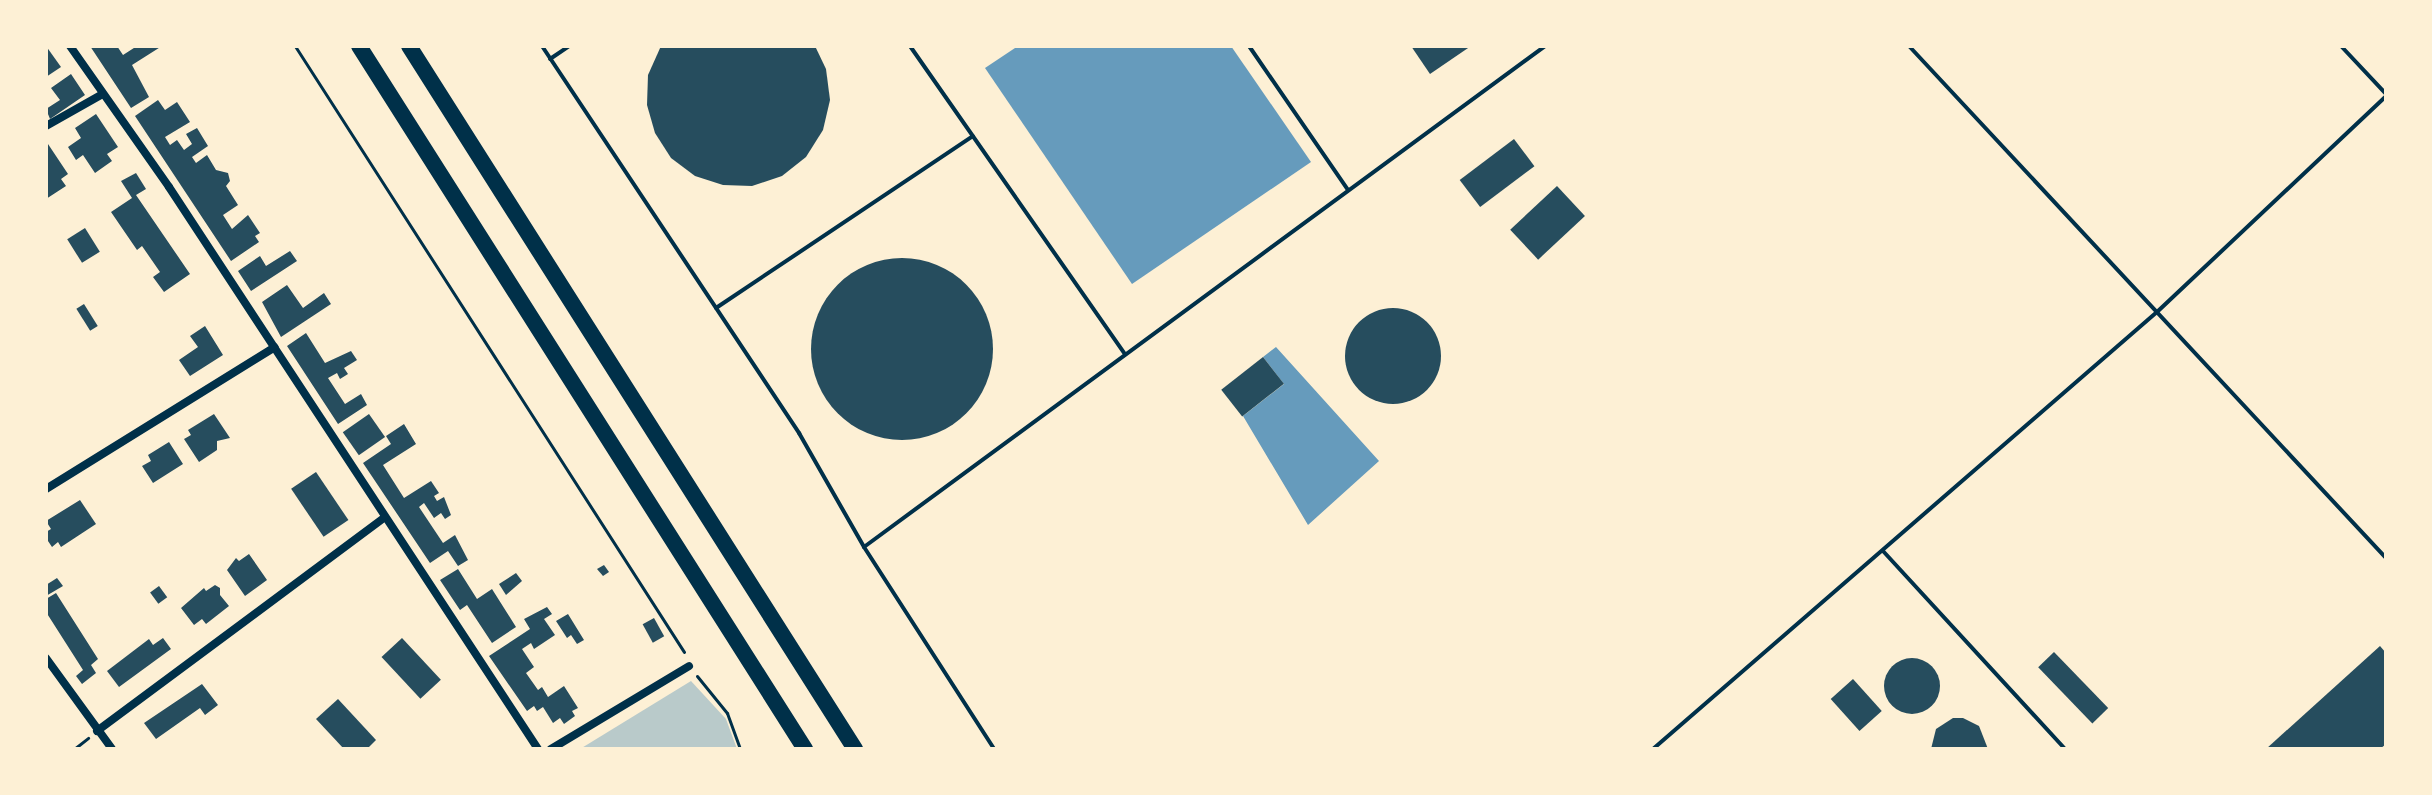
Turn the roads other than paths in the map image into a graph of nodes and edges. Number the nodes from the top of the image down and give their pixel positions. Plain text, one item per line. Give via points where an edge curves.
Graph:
1 (70, 46) edge
2 (359, 46) edge
3 (409, 46) edge
4 (542, 46) edge
5 (569, 46) edge
6 (910, 46) edge
7 (1249, 46) edge
8 (1545, 46) edge
9 (1909, 46) edge
10 (2341, 46) edge
11 (550, 59) junction
12 (101, 95) junction
13 (2386, 95) edge
14 (46, 126) edge
15 (973, 136) junction
16 (1348, 190) junction
17 (716, 308) junction
18 (2157, 312) junction
19 (275, 347) junction
20 (1125, 354) junction
21 (46, 489) edge
22 (384, 518) junction
23 (864, 547) junction
24 (1882, 550) junction
25 (2386, 558) edge
26 (46, 658) edge
27 (689, 666) road end
28 (97, 731) junction
29 (112, 749) edge
30 (538, 749) edge
31 (551, 749) edge
32 (805, 749) edge
33 (855, 749) edge
34 (994, 749) edge
35 (1653, 749) edge
36 (2065, 749) edge

1 - 12 street
2 - 32 highway
3 - 33 highway
4 - 11 lane
5 - 11 lane
6 - 15 lane
7 - 16 lane
8 - 16 lane
9 - 18 lane
10 - 13 lane
11 - 17 lane
12 - 14 street
12 - 19 street
13 - 18 lane
15 - 17 lane
15 - 20 lane
16 - 20 lane
17 - 23 lane via 799,433
18 - 24 lane
18 - 25 lane
19 - 21 street
19 - 22 street
20 - 23 lane
22 - 28 street
22 - 30 street
23 - 34 lane
24 - 35 lane
24 - 36 lane
26 - 28 street
27 - 31 street
28 - 29 street

